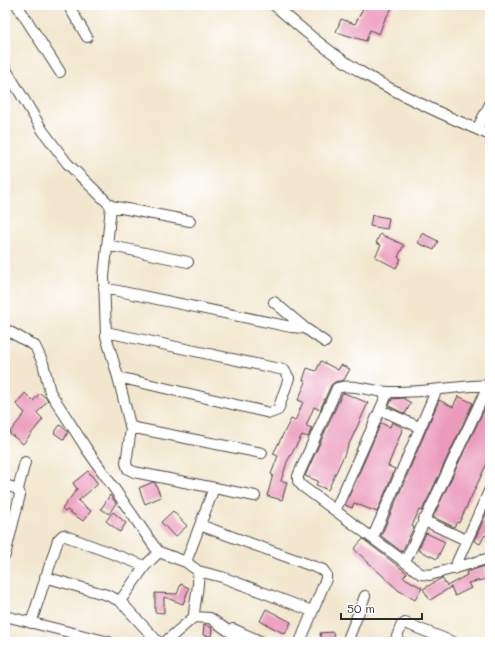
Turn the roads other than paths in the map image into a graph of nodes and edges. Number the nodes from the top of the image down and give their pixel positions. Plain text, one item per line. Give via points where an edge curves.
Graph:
1 (17, 5) edge
2 (68, 5) edge
3 (274, 5) edge
4 (87, 37) dead end
5 (5, 68) edge
6 (60, 72) dead end
7 (490, 104) edge
8 (477, 129) junction
9 (490, 135) edge
10 (112, 206) junction
11 (190, 221) dead end
12 (107, 245) junction
13 (188, 262) dead end
14 (104, 288) junction
15 (274, 302) dead end
16 (305, 328) junction
17 (5, 329) edge
18 (106, 332) junction
19 (325, 342) dead end
20 (118, 377) junction
21 (489, 385) edge
22 (436, 391) junction
23 (388, 392) junction
24 (381, 410) junction
25 (130, 427) junction
26 (419, 428) junction
27 (262, 453) dead end
28 (25, 462) dead end
29 (5, 485) edge
30 (214, 488) junction
31 (18, 489) junction
32 (490, 489) edge
33 (255, 496) dead end
34 (336, 509) junction
35 (423, 520) junction
36 (200, 525) junction
37 (373, 537) junction
38 (466, 540) junction
39 (159, 552) junction
40 (5, 555) edge
41 (490, 558) edge
42 (186, 562) junction
43 (404, 562) junction
44 (144, 566) junction
45 (454, 569) junction
46 (198, 571) junction
47 (45, 577) junction
48 (364, 596) dead end
49 (120, 601) junction
50 (312, 610) junction
51 (5, 616) edge
52 (194, 617) junction
53 (210, 618) junction
54 (31, 622) junction
55 (167, 641) edge
56 (109, 642) edge
57 (244, 642) edge
58 (262, 642) edge
59 (300, 642) edge
60 (347, 642) edge
61 (395, 642) edge
62 (453, 642) edge

1 - 6 street
2 - 4 street
3 - 8 street via 343,60 367,75 409,98
5 - 10 street via 43,131 67,163
7 - 8 street
8 - 9 street
10 - 11 street
10 - 12 street
12 - 13 street
12 - 14 street
14 - 16 street
14 - 18 street
15 - 16 street
16 - 19 street
17 - 39 street via 35,346 43,363 50,392
18 - 20 street
18 - 20 street via 284,370 289,378 278,410 270,413
20 - 25 street
21 - 22 street
21 - 35 street
22 - 23 street
22 - 26 street
23 - 24 street
23 - 34 street via 346,386 335,391 298,481
24 - 26 street
24 - 34 street
25 - 27 street
25 - 30 street via 126,463 128,469
26 - 37 street
28 - 31 street
29 - 31 street
30 - 33 street
30 - 36 street
31 - 40 street via 20,495
32 - 38 street
34 - 37 street
35 - 38 street
35 - 43 street
36 - 42 street
36 - 50 street via 323,570 326,579
37 - 43 street
38 - 45 street
39 - 42 street
39 - 44 street
41 - 45 street
42 - 46 street
43 - 45 street via 425,575
44 - 47 street via 63,535 58,540
44 - 49 street
46 - 50 street via 222,577
46 - 52 street via 199,585
47 - 49 street via 108,595
47 - 54 street
48 - 60 street
49 - 55 street
50 - 59 street
51 - 54 street
52 - 53 street
52 - 55 street
53 - 57 street
53 - 58 street
54 - 56 street
61 - 62 street via 401,626 405,623

